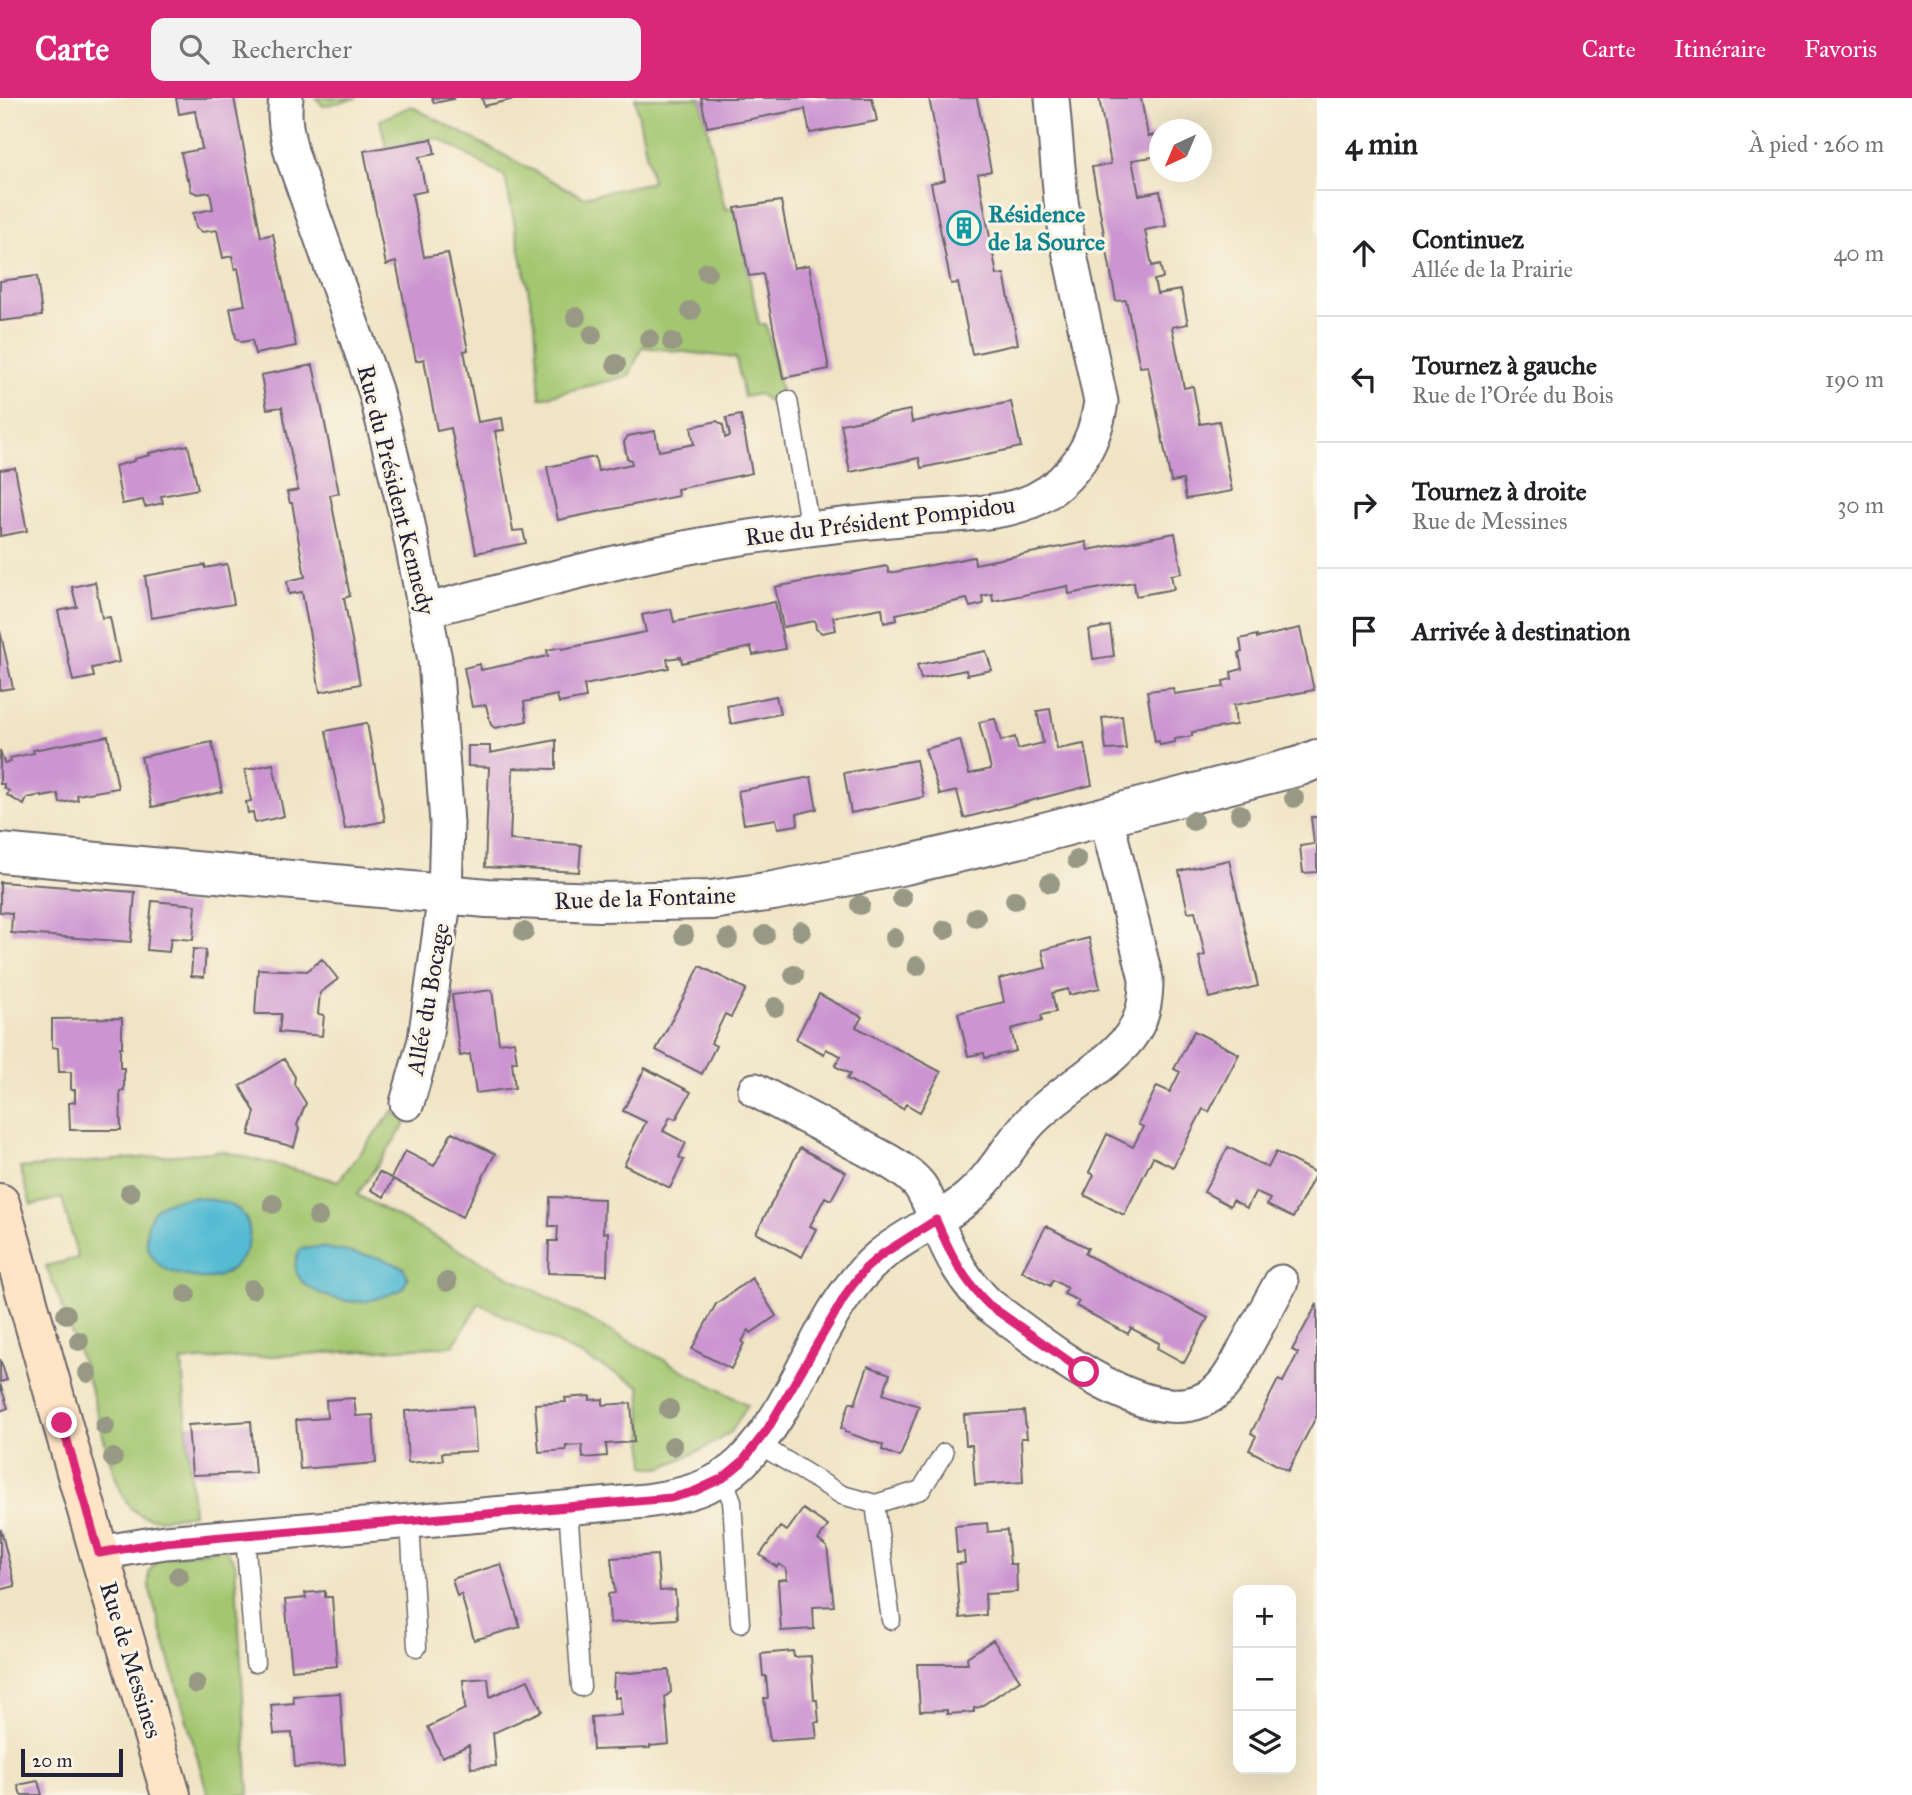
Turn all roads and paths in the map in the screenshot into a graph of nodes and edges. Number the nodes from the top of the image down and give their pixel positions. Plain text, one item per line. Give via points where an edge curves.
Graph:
1 (286, 98) edge
2 (1052, 98) edge
3 (788, 400) dead end
4 (810, 528) junction
5 (427, 610) junction
6 (1317, 759) edge
7 (1106, 817) junction
8 (0, 853) edge
9 (445, 894) junction
10 (755, 1090) dead end
11 (407, 1103) dead end
12 (0, 1203) edge
13 (936, 1220) junction
14 (1281, 1282) dead end
15 (757, 1443) junction
16 (944, 1453) dead end
17 (723, 1478) junction
18 (875, 1504) junction
19 (568, 1508) junction
20 (410, 1521) junction
21 (245, 1535) junction
22 (99, 1553) junction
23 (891, 1620) dead end
24 (740, 1623) dead end
25 (417, 1647) dead end
26 (255, 1663) dead end
27 (581, 1687) dead end
28 (171, 1795) edge

1 - 5 street, Rue du Président Kennedy via 292,155 375,390
2 - 4 street, Rue du Président Pompidou via 1065,225 1100,393 1091,443 1052,490 1017,507
3 - 4 lane
4 - 5 street, Rue du Président Pompidou via 676,550
5 - 9 street, Rue du Président Kennedy via 444,767
6 - 7 street, Rue de la Fontaine
7 - 9 street, Rue de la Fontaine via 905,865 732,897 612,903
7 - 13 street via 1146,979 1140,1019 1116,1053 1049,1103 966,1200
8 - 9 street, Rue de la Fontaine
9 - 11 street, Allée du Bocage via 423,1055
10 - 13 street via 905,1172 921,1186
12 - 22 main road, Rue de Messines
13 - 14 street via 963,1276 989,1305 1110,1387 1166,1405 1186,1406 1218,1390
13 - 15 street via 865,1269
15 - 17 street
15 - 18 lane via 842,1495
16 - 18 lane via 921,1490
17 - 19 street via 671,1498
17 - 24 lane via 732,1501
18 - 23 lane
19 - 20 street
19 - 27 lane
20 - 21 street
20 - 25 lane
21 - 22 street
21 - 26 lane
22 - 28 main road, Rue de Messines

